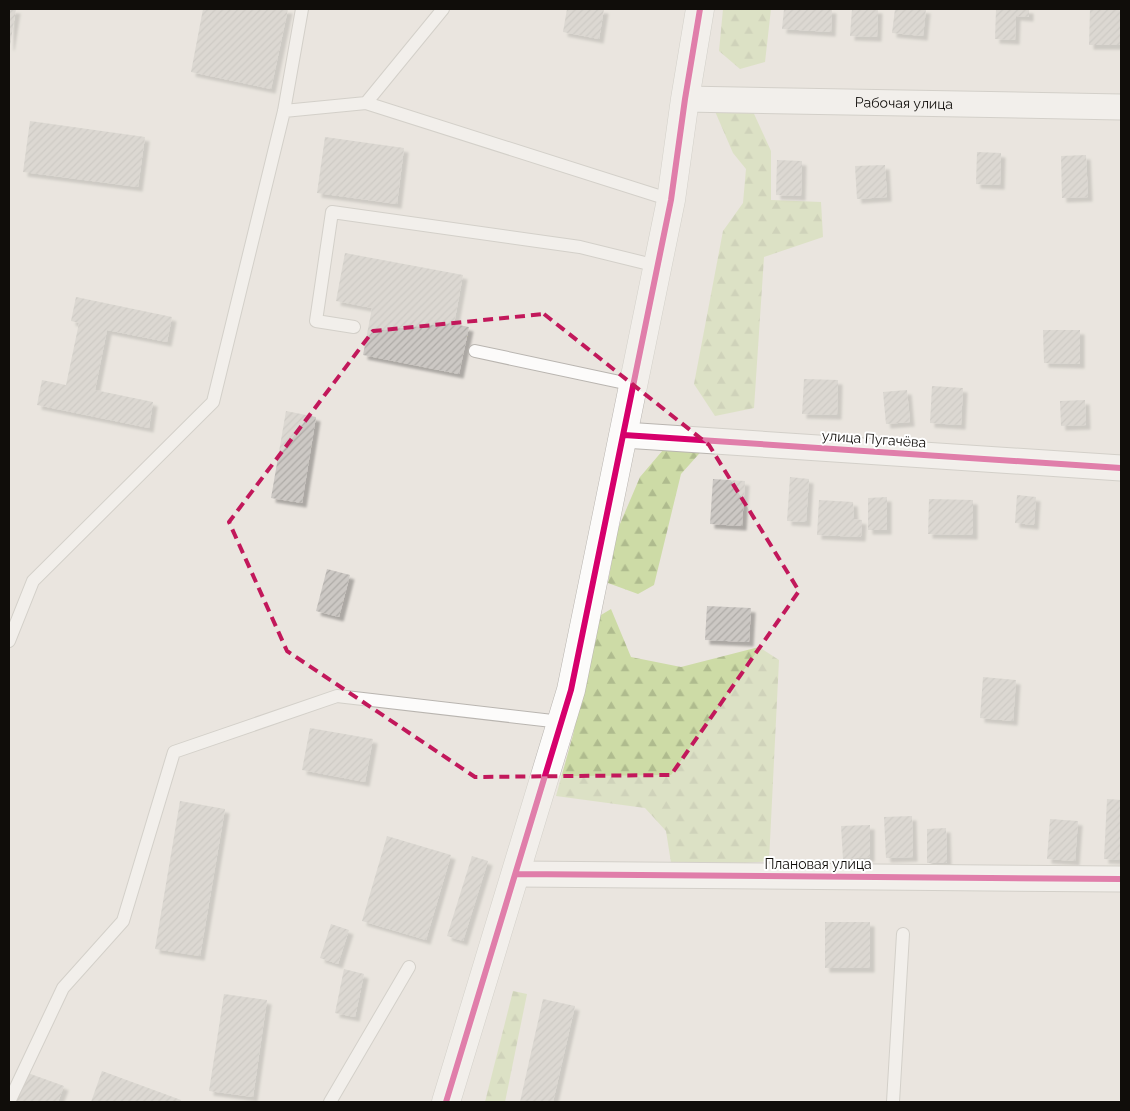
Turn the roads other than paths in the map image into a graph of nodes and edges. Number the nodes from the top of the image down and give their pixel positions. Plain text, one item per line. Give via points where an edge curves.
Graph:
1 (302, 9) edge
2 (443, 9) edge
3 (700, 9) edge
4 (685, 99) junction
5 (366, 103) junction
6 (1121, 108) edge
7 (284, 111) junction
8 (671, 200) junction
9 (657, 266) junction
10 (354, 327) dead end
11 (474, 351) dead end
12 (634, 385) junction
13 (624, 435) junction
14 (1121, 468) edge
15 (9, 641) edge
16 (561, 722) junction
17 (516, 874) junction
18 (1121, 879) edge
19 (903, 934) dead end
20 (409, 967) dead end
21 (334, 1101) edge
22 (9, 1102) edge
23 (446, 1102) edge
24 (893, 1102) edge

1 - 7 lane
2 - 5 lane
3 - 4 street
4 - 6 street, Рабочая улица
4 - 8 street
5 - 7 lane
5 - 8 lane
7 - 15 lane via 213,402 33,581
8 - 9 street
9 - 10 lane via 580,247 332,212 316,321
9 - 12 street
11 - 12 lane
12 - 13 street
13 - 14 street, улица Пугачёва
13 - 16 street via 571,690
16 - 17 street
16 - 22 lane via 337,696 174,752 123,921 63,988
17 - 18 street, Плановая улица
17 - 23 street
19 - 24 lane
20 - 21 lane

